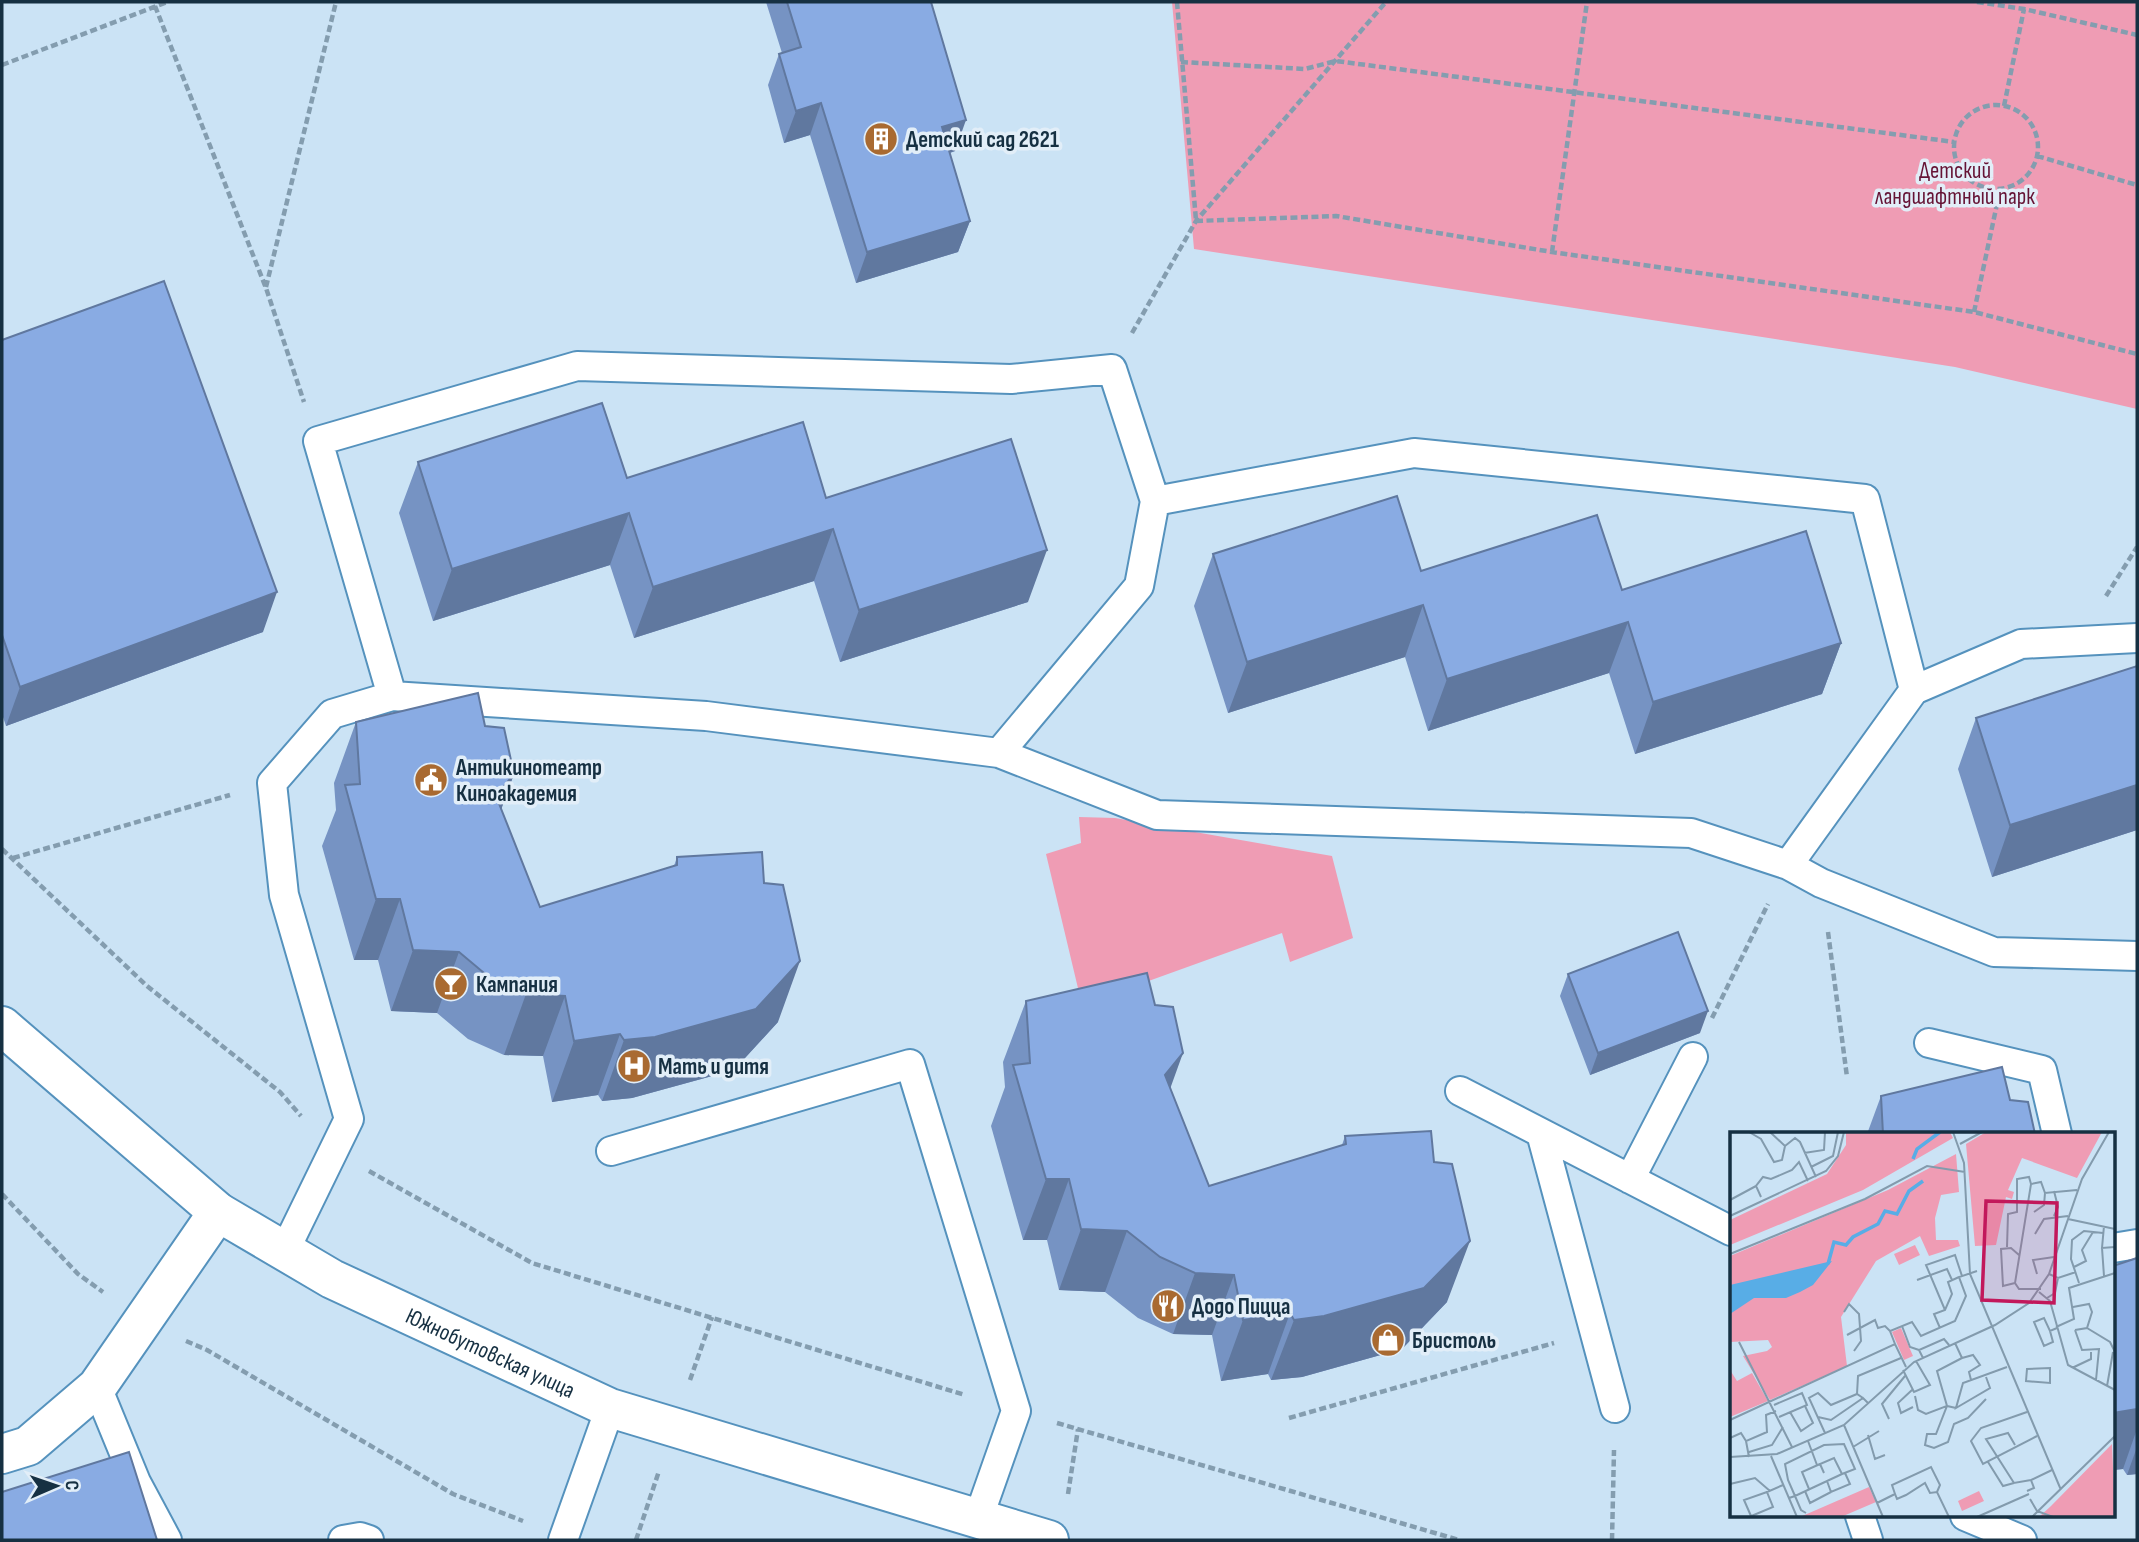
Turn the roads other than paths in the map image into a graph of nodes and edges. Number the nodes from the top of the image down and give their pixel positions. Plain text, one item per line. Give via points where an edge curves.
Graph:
1 (1155, 501) junction
2 (2137, 638) edge
3 (1914, 690) junction
4 (392, 696) junction
5 (999, 753) junction
6 (1788, 864) junction
7 (2137, 956) edge
8 (2, 1026) edge
9 (1929, 1044) dead end
10 (1693, 1057) road end
11 (1460, 1091) dead end
12 (2057, 1132) edge
13 (1541, 1133) junction
14 (611, 1151) dead end
15 (1630, 1179) junction
16 (218, 1212) junction
17 (1730, 1230) edge
18 (2137, 1244) edge
19 (2114, 1248) edge
20 (284, 1252) junction
21 (97, 1387) junction
22 (610, 1408) junction
23 (1615, 1408) road end
24 (2, 1454) edge
25 (1861, 1518) edge
26 (1970, 1518) edge
27 (978, 1519) junction
28 (563, 1538) edge
29 (167, 1540) edge
30 (343, 1540) edge
31 (369, 1540) edge
32 (1049, 1540) edge
33 (1868, 1540) edge
34 (2022, 1540) edge

1 - 3 lane via 1414,453 1865,499
1 - 4 lane via 1112,369 1011,379 577,366 318,441
1 - 5 lane via 1139,586
2 - 3 lane via 2021,644
3 - 6 lane
4 - 5 lane via 706,716
4 - 20 lane via 332,714 272,783 284,895 349,1119
5 - 6 lane via 1157,815 1691,833
6 - 7 lane via 1822,883 1994,952
8 - 16 street, Южнобутовская улица
9 - 12 lane via 2042,1070
10 - 15 lane
11 - 13 lane
13 - 15 lane
13 - 23 lane
14 - 27 lane via 910,1064 1016,1411
15 - 17 lane
16 - 20 street, Южнобутовская улица
16 - 21 street
18 - 19 lane
20 - 22 street, Южнобутовская улица via 332,1279
21 - 24 street via 27,1446
21 - 29 lane via 136,1482
22 - 27 street, Южнобутовская улица
22 - 28 lane
25 - 33 lane
26 - 34 lane
27 - 32 street, Южнобутовская улица
30 - 31 lane

